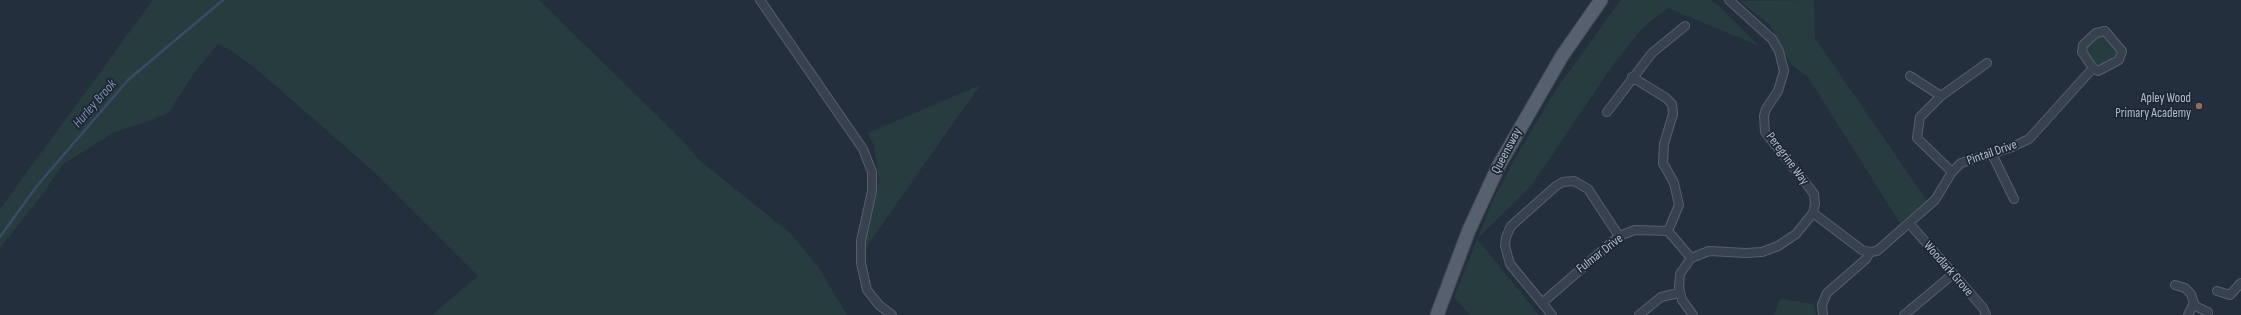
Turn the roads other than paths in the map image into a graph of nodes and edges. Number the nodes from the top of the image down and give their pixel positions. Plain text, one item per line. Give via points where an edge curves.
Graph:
1 (760, 0) edge
2 (1601, 0) edge
3 (1729, 0) edge
4 (1685, 26) dead end
5 (1987, 63) dead end
6 (2093, 68) junction
7 (1910, 76) dead end
8 (1632, 77) junction
9 (1941, 96) junction
10 (1607, 112) dead end
11 (1992, 154) junction
12 (1952, 172) junction
13 (2014, 199) dead end
14 (1813, 214) junction
15 (1909, 223) junction
16 (1668, 231) junction
17 (1619, 236) junction
18 (1870, 252) junction
19 (1691, 258) junction
20 (1953, 274) junction
21 (2175, 284) dead end
22 (2239, 284) edge
23 (2217, 291) dead end
24 (1679, 293) junction
25 (1542, 303) junction
26 (2193, 305) junction
27 (2208, 312) dead end
28 (892, 315) edge
29 (1437, 315) edge
30 (1552, 315) edge
31 (1639, 315) edge
32 (1693, 315) edge
33 (1823, 315) edge
34 (1904, 315) edge
35 (1986, 315) edge
36 (2188, 315) edge

1 - 28 street via 863,149 872,172 872,191 861,240 861,263 867,290 878,305
2 - 29 main road, Queensway via 1562,56 1499,165 1469,230
3 - 14 street, Peregrine Way via 1772,39 1779,51 1784,71 1778,91 1766,109 1765,132 1814,194
4 - 8 street via 1652,53
5 - 9 street
6 - 6 street via 2082,52 2083,45 2096,33 2105,31 2122,51 2119,60 2105,69 2098,71
6 - 11 street, Pintail Drive via 2029,138
7 - 9 street
8 - 10 street
8 - 16 street via 1672,104 1674,114 1664,144 1663,163 1674,183 1678,205
9 - 12 street via 1920,117 1917,138
11 - 12 street, Pintail Drive via 1961,163
11 - 13 street
12 - 15 street, Pintail Drive via 1935,200
14 - 18 street via 1862,250
14 - 19 street via 1796,234 1762,252 1709,251
15 - 18 street, Pintail Drive via 1877,251
15 - 20 street, Woodlark Grove
16 - 17 street, Fulmar Drive via 1635,230
16 - 19 street
17 - 25 street, Fulmar Drive
17 - 25 street via 1583,185 1568,181 1556,186 1511,226 1506,237 1510,264
18 - 33 street via 1866,259 1827,294 1822,305
19 - 24 street via 1680,274
20 - 34 street
20 - 35 street, Woodlark Grove via 1983,308
21 - 26 street via 2191,294
22 - 23 street via 2230,295
24 - 31 street via 1661,297
24 - 32 street
25 - 30 street
26 - 27 street
26 - 36 street

